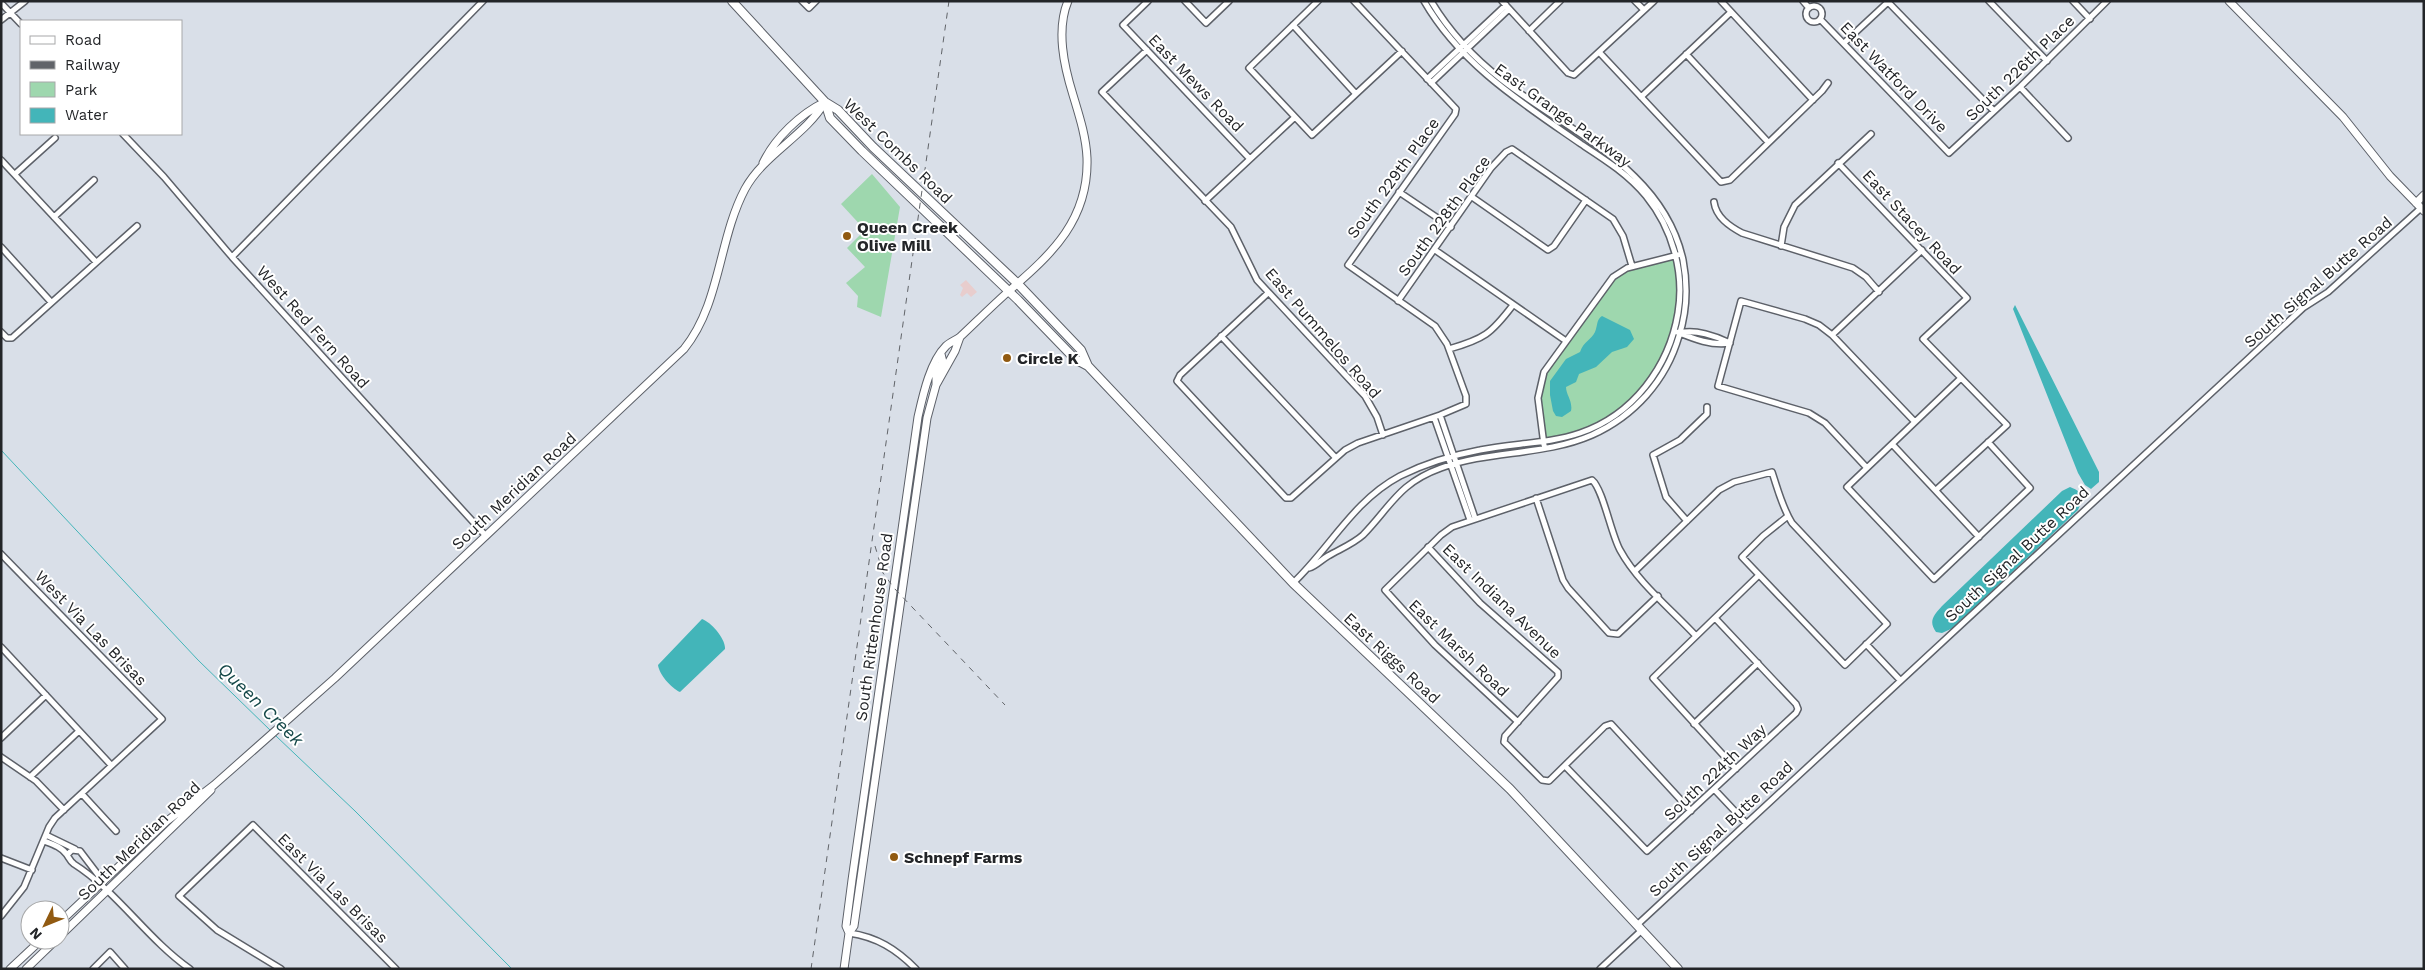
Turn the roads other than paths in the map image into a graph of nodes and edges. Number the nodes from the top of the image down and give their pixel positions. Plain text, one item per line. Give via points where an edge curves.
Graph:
1 (25, 1) edge
2 (483, 1) edge
3 (732, 1) edge
4 (802, 1) edge
5 (816, 1) edge
6 (1068, 1) edge
7 (1148, 1) edge
8 (1185, 1) edge
9 (1230, 1) edge
10 (1318, 1) edge
11 (1354, 1) edge
12 (1424, 1) edge
13 (1432, 1) edge
14 (1560, 1) edge
15 (1635, 1) edge
16 (1654, 1) edge
17 (1721, 1) edge
18 (1803, 1) edge
19 (1989, 1) edge
20 (2072, 1) edge
21 (2108, 1) edge
22 (2229, 1) edge
23 (1888, 2) edge
24 (1, 3) edge
25 (1505, 5) edge
26 (1809, 8) junction
27 (1644, 10) junction
28 (1731, 12) junction
29 (11, 14) junction
30 (1820, 19) junction
31 (2090, 19) junction
32 (1, 20) edge
33 (20, 23) edge
34 (1293, 25) junction
35 (1529, 30) junction
36 (1844, 43) junction
37 (1467, 46) junction
38 (1147, 50) junction
39 (1462, 51) junction
40 (1402, 52) junction
41 (1598, 52) junction
42 (1686, 54) junction
43 (2047, 61) junction
44 (1429, 81) junction
45 (1828, 82) dead end
46 (2020, 87) junction
47 (1356, 94) junction
48 (1641, 97) junction
49 (1813, 100) junction
50 (825, 102) junction
51 (1994, 111) junction
52 (1295, 117) junction
53 (1870, 134) dead end
54 (124, 135) edge
55 (55, 138) dead end
56 (2068, 138) dead end
57 (1768, 142) junction
58 (1948, 153) joint
59 (1250, 159) junction
60 (1, 160) edge
61 (1838, 163) junction
62 (14, 174) junction
63 (94, 180) dead end
64 (1399, 192) junction
65 (2424, 195) edge
66 (1472, 197) junction
67 (1586, 200) junction
68 (1205, 201) junction
69 (1714, 202) dead end
70 (2420, 208) edge
71 (54, 217) junction
72 (137, 226) dead end
73 (1451, 227) junction
74 (1781, 246) junction
75 (1, 247) edge
76 (1435, 250) junction
77 (1922, 250) junction
78 (1679, 255) junction
79 (232, 257) junction
80 (96, 262) junction
81 (1632, 266) junction
82 (1018, 284) junction
83 (1009, 291) junction
84 (1268, 292) junction
85 (1878, 292) junction
86 (1398, 301) junction
87 (51, 302) junction
88 (1513, 305) junction
89 (1, 332) edge
90 (1677, 332) junction
91 (1706, 334) junction
92 (1832, 335) junction
93 (1221, 336) junction
94 (960, 337) junction
95 (1566, 341) junction
96 (1704, 341) junction
97 (1730, 343) junction
98 (1449, 350) junction
99 (941, 354) junction
100 (1088, 366) junction
101 (1961, 378) junction
102 (936, 384) junction
103 (926, 385) junction
104 (1707, 407) dead end
105 (1437, 416) junction
106 (1915, 422) junction
107 (926, 424) junction
108 (1383, 435) junction
109 (1543, 442) junction
110 (1988, 442) junction
111 (1892, 444) junction
112 (1544, 448) junction
113 (1336, 457) junction
114 (1451, 457) junction
115 (1454, 464) junction
116 (1867, 468) junction
117 (1936, 490) junction
118 (1536, 498) junction
119 (1788, 516) junction
120 (1472, 519) junction
121 (1687, 521) junction
122 (486, 536) junction
123 (1979, 536) junction
124 (1428, 547) junction
125 (1, 554) edge
126 (1309, 568) junction
127 (1635, 571) junction
128 (1759, 575) junction
129 (1293, 583) junction
130 (1658, 596) junction
131 (1715, 618) junction
132 (1696, 636) junction
133 (1866, 644) junction
134 (1, 647) edge
135 (1758, 663) junction
136 (1900, 680) junction
137 (46, 695) junction
138 (1518, 722) junction
139 (1694, 724) junction
140 (79, 731) junction
141 (1, 738) edge
142 (1, 757) edge
143 (111, 765) junction
144 (1565, 766) junction
145 (1736, 769) junction
146 (30, 777) junction
147 (214, 785) junction
148 (1714, 789) junction
149 (82, 794) junction
150 (64, 810) junction
151 (1691, 811) junction
152 (172, 817) junction
153 (1746, 823) junction
154 (177, 825) junction
155 (116, 831) dead end
156 (46, 835) junction
157 (44, 841) junction
158 (76, 849) junction
159 (67, 855) junction
160 (1, 858) edge
161 (32, 870) junction
162 (102, 883) junction
163 (108, 890) junction
164 (70, 913) edge
165 (1, 916) edge
166 (70, 926) edge
167 (1639, 927) junction
168 (849, 933) junction
169 (30, 950) edge
170 (46, 950) edge
171 (271, 966) edge
172 (10, 969) edge
173 (26, 969) edge
174 (93, 969) edge
175 (125, 969) edge
176 (190, 969) edge
177 (281, 969) edge
178 (396, 969) edge
179 (844, 969) edge
180 (916, 969) edge
181 (1600, 969) edge
182 (1678, 969) edge

1 - 29 street
2 - 79 street
3 - 50 main road, West Combs Road
4 - 5 street via 808,8
6 - 82 street, South Rittenhouse Road via 1063,21 1064,62 1085,141 1087,168 1084,190 1079,210 1064,236
7 - 38 street, East Mews Road via 1123,25
8 - 9 street via 1206,23
10 - 34 street
11 - 40 street
12 - 39 street, East Grange Parkway
13 - 37 street, East Grange Parkway via 1448,26
14 - 35 street
15 - 27 street
16 - 27 street
17 - 28 street
18 - 26 street
19 - 43 street
20 - 31 street
21 - 31 street, South 226th Place
22 - 70 street via 2343,117
23 - 36 street
23 - 51 street
24 - 29 street
25 - 35 street
25 - 37 street
26 - 30 street via 1820,8
26 - 30 street via 1810,20
27 - 41 street
28 - 42 street
28 - 49 street
29 - 32 street
29 - 33 street
30 - 36 street, East Watford Drive
31 - 43 street, South 226th Place
34 - 47 street
34 - 52 street via 1249,68
35 - 41 street via 1571,75 1577,74
36 - 58 street, East Watford Drive
37 - 39 street
37 - 78 street, East Grange Parkway via 1501,79 1628,169 1645,185 1666,215
38 - 59 street, East Mews Road
38 - 68 street, East Pummelos Road via 1102,92
39 - 44 street
39 - 78 street, East Grange Parkway via 1496,84 1631,181 1659,215
40 - 44 street
40 - 47 street
41 - 48 street
42 - 48 street
42 - 57 street
43 - 46 street, South 226th Place
44 - 64 street, South 229th Place via 1456,109 1455,114
45 - 49 street
46 - 51 street, South 226th Place
46 - 56 street
47 - 52 street via 1312,135
48 - 57 street via 1721,182 1730,180
49 - 57 street
50 - 82 main road, West Combs Road via 838,110
50 - 83 main road, West Combs Road via 830,118 862,152
50 - 122 street, South Meridian Road via 810,109 770,148 749,182 740,198 708,307 689,343
51 - 58 street, South 226th Place
52 - 59 street
53 - 61 street
54 - 79 street, West Red Fern Road
55 - 62 street
59 - 68 street
60 - 62 street
61 - 74 street via 1795,205 1784,227
61 - 77 street, East Stacey Road
62 - 71 street
63 - 71 street
64 - 73 street
64 - 86 street, South 229th Place via 1348,265
65 - 70 street
66 - 67 street, South 228th Place via 1492,168 1512,149
66 - 67 street via 1548,250
66 - 73 street, South 228th Place
67 - 81 street via 1619,227
68 - 84 street, East Pummelos Road via 1231,228 1257,280
69 - 74 street via 1717,213 1731,227
70 - 136 street, South Signal Butte Road via 2328,292 2302,308
71 - 80 street
72 - 80 street
73 - 76 street, South 228th Place
74 - 85 street via 1853,268 1866,276
75 - 87 street
76 - 86 street, South 228th Place
76 - 88 street
77 - 85 street
77 - 101 street, East Stacey Road via 1967,298 1924,339
78 - 81 street
78 - 90 street
79 - 122 street, West Red Fern Road
80 - 87 street
81 - 95 street via 1608,281
82 - 83 street, South Rittenhouse Road
82 - 100 main road, East Riggs Road via 1081,350
83 - 94 street, South Rittenhouse Road
83 - 100 main road, East Riggs Road via 1075,359
84 - 93 street
84 - 108 street, East Pummelos Road via 1365,396
85 - 92 street
86 - 98 street via 1435,326
87 - 89 street via 12,338
88 - 95 street
88 - 98 street via 1489,334
90 - 91 street
90 - 96 street
90 - 109 street via 1659,368 1626,407 1588,431
90 - 112 street via 1663,373 1628,414 1592,435
91 - 96 street
91 - 97 street
92 - 97 street via 1805,319 1742,301
92 - 106 street
93 - 113 street
93 - 113 street via 1180,375 1177,382 1284,496 1288,498
94 - 99 street, South Rittenhouse Road via 946,346
94 - 102 street, South Rittenhouse Road via 956,351
95 - 109 street via 1541,379 1538,398
96 - 97 street via 1720,345
97 - 116 street via 1718,386 1809,412 1825,423
98 - 105 street via 1466,404
99 - 102 street via 943,362 936,375
99 - 103 street, South Rittenhouse Road
100 - 129 main road, East Riggs Road
101 - 106 street
101 - 110 street via 2007,425
102 - 107 street, South Rittenhouse Road
103 - 107 street via 922,416
103 - 168 street, South Rittenhouse Road via 918,417 853,870 846,926
104 - 121 street via 1707,414 1680,440 1653,455 1666,497
105 - 108 street
105 - 114 street
106 - 111 street
107 - 168 street, South Rittenhouse Road via 854,926
108 - 113 street via 1358,443
109 - 112 street
109 - 114 street
110 - 117 street
110 - 123 street via 2030,488
111 - 116 street
111 - 117 street
112 - 115 street via 1483,456
114 - 115 street
114 - 126 street via 1404,475 1369,496
115 - 120 street
115 - 126 street via 1426,474 1406,486 1361,537
116 - 123 street via 1847,487 1934,579
117 - 123 street
118 - 120 street
118 - 127 street via 1592,480 1614,538
118 - 130 street via 1562,580 1609,633 1618,634
119 - 121 street via 1772,472 1734,482 1719,490
119 - 128 street via 1742,557
119 - 133 street via 1888,624
120 - 124 street via 1452,527
121 - 127 street
122 - 147 street, South Meridian Road
124 - 138 street, East Indiana Avenue via 1480,602 1558,672 1558,677
124 - 138 street, East Marsh Road via 1385,590 1436,646
125 - 143 street, West Via Las Brisas via 162,718
126 - 129 street
127 - 130 street
128 - 131 street
128 - 133 street via 1845,665
129 - 167 main road, East Riggs Road via 1510,789
130 - 132 street
131 - 132 street
131 - 135 street
132 - 139 street via 1653,678
133 - 136 street
134 - 137 street
135 - 139 street
135 - 145 street, South 224th Way via 1798,709
136 - 153 street, South Signal Butte Road
137 - 140 street
137 - 141 street
138 - 144 street via 1504,742 1546,781
139 - 145 street
140 - 143 street
140 - 146 street
142 - 146 street
143 - 149 street
144 - 151 street, South 224th Way via 1647,851
144 - 151 street via 1605,726 1611,724
145 - 148 street, South 224th Way
146 - 150 street
147 - 152 street, South Meridian Road
147 - 154 street, South Meridian Road
148 - 151 street, South 224th Way
148 - 153 street
149 - 150 street
149 - 155 street
150 - 156 street
152 - 154 street
152 - 162 street, South Meridian Road
153 - 167 street, South Signal Butte Road
154 - 163 street, South Meridian Road
156 - 157 street
156 - 158 street
157 - 159 street
157 - 161 street
158 - 159 street
158 - 162 street
159 - 162 street
160 - 161 street
161 - 165 street via 16,901
162 - 163 street
162 - 164 street, South Meridian Road
163 - 166 street, South Meridian Road
163 - 176 street via 160,944
167 - 181 street, South Signal Butte Road
167 - 182 main road, East Riggs Road
168 - 179 street, South Rittenhouse Road
168 - 180 street via 875,939 891,947
169 - 172 street
170 - 173 street
171 - 177 street
171 - 178 street, East Via Las Brisas via 217,930 179,896 253,825
174 - 175 street via 110,952

